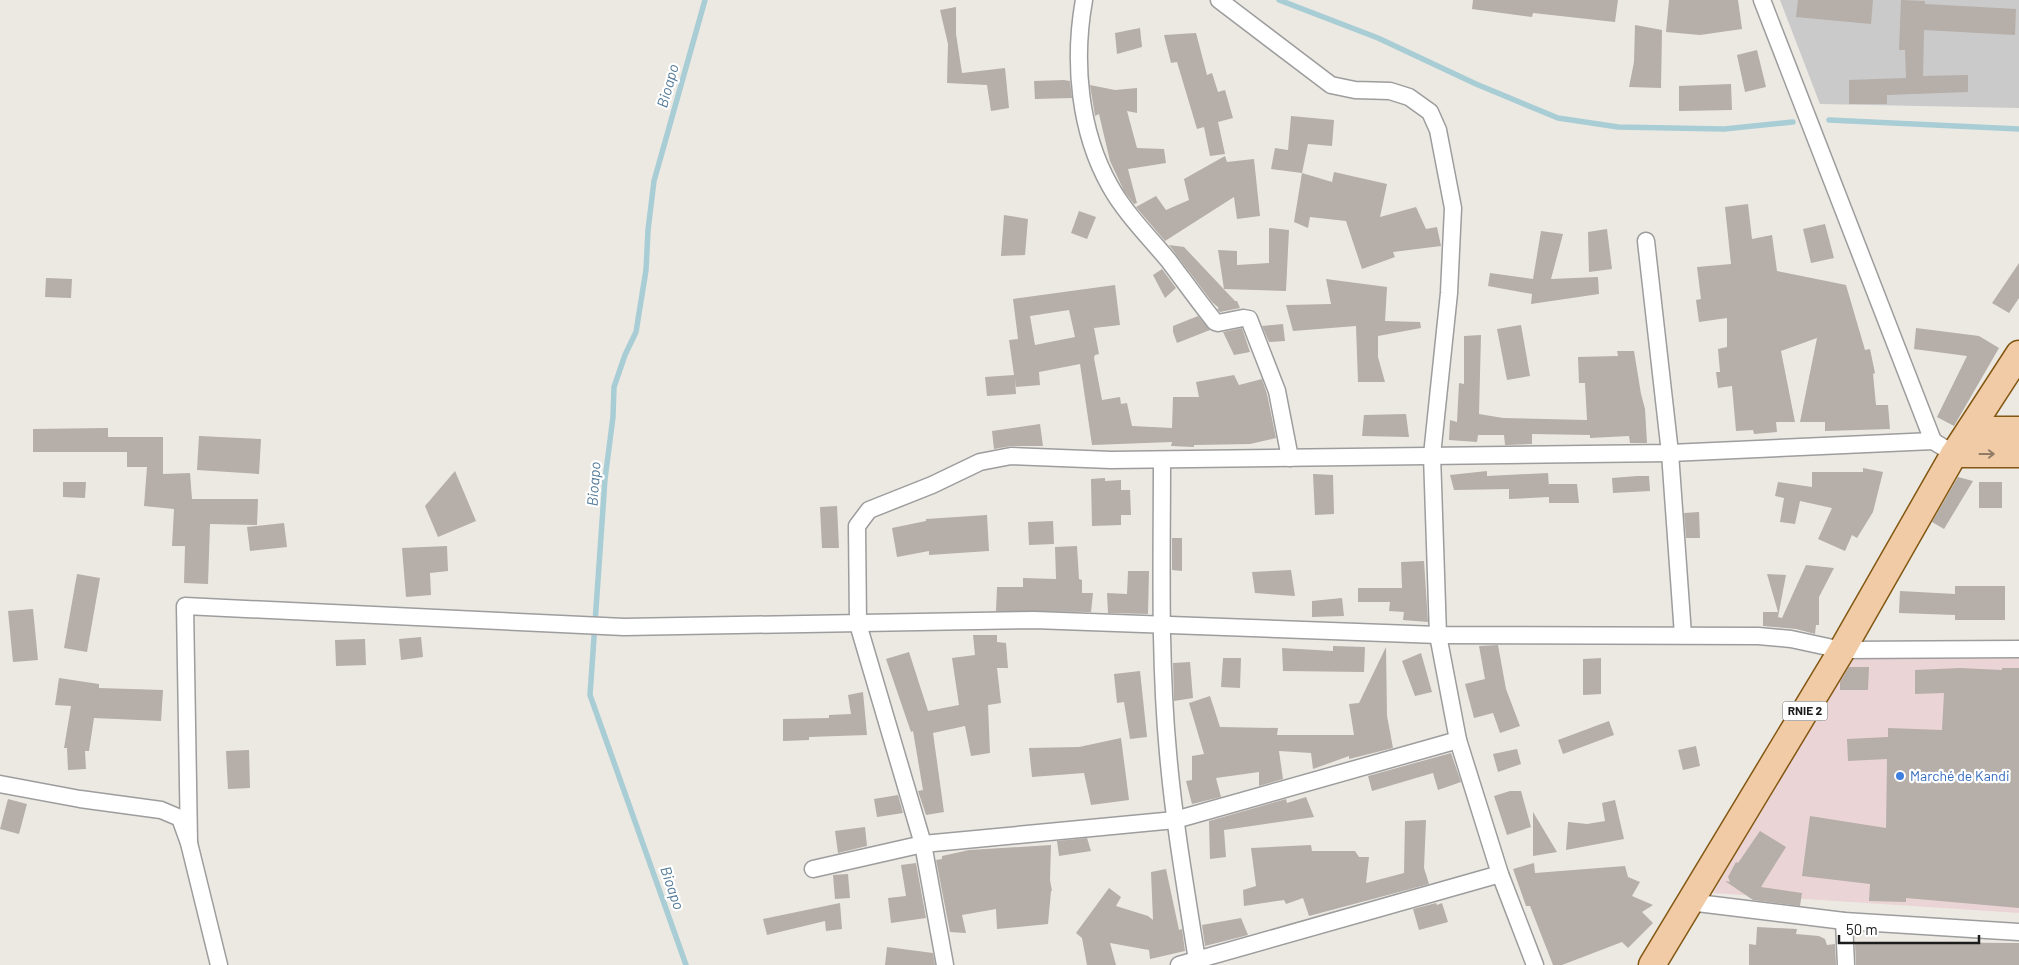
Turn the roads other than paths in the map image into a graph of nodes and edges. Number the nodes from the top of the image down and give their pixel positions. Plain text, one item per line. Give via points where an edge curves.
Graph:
1 (1084, 0) edge
2 (1219, 0) edge
3 (1762, 0) edge
4 (1646, 241) dead end
5 (2019, 354) edge
6 (1970, 430) junction
7 (2019, 430) edge
8 (1944, 448) junction
9 (1670, 453) junction
10 (2019, 454) edge
11 (1432, 455) junction
12 (1290, 458) junction
13 (1162, 460) junction
14 (858, 624) junction
15 (1162, 624) junction
16 (1438, 634) junction
17 (1682, 635) junction
18 (1842, 650) junction
19 (2019, 650) edge
20 (1458, 740) junction
21 (0, 784) edge
22 (1175, 820) junction
23 (189, 843) junction
24 (923, 844) junction
25 (813, 869) dead end
26 (1500, 874) junction
27 (1689, 902) junction
28 (1844, 921) junction
29 (2019, 932) edge
30 (1198, 960) junction
31 (219, 965) edge
32 (945, 965) edge
33 (1180, 965) edge
34 (1535, 965) edge
35 (1652, 965) edge
36 (1846, 965) edge

1 - 12 street via 1079,72 1084,116 1097,160 1111,188 1215,322 1249,319 1277,391
2 - 11 street via 1331,85 1409,96 1430,112 1438,130 1453,208 1449,293
3 - 8 street
4 - 9 street
5 - 6 main road, RNIE 2
6 - 7 main road
6 - 8 main road, RNIE 2
8 - 9 street
8 -> 10 main road
8 - 18 main road, RNIE 2
9 - 11 street
9 - 17 street
11 - 12 street
11 - 16 street
12 - 13 street
13 - 14 street via 1011,456 980,462 869,510 857,526
13 - 15 street
14 - 15 street via 1034,620
14 - 23 street via 624,627 184,606
14 - 24 street
15 - 16 street
15 - 22 street
16 - 17 street
16 - 20 street
17 - 18 street via 1791,639
18 - 19 street
18 - 27 main road, RNIE 2
20 - 22 street
20 - 26 street
21 - 23 street via 161,810 180,818
22 - 24 street
22 - 30 street
23 - 31 street
24 - 25 street
24 - 32 street
26 - 30 street
26 - 34 street
27 - 28 street
27 - 35 main road, RNIE 2
28 - 29 street
28 - 36 street
30 - 33 street

